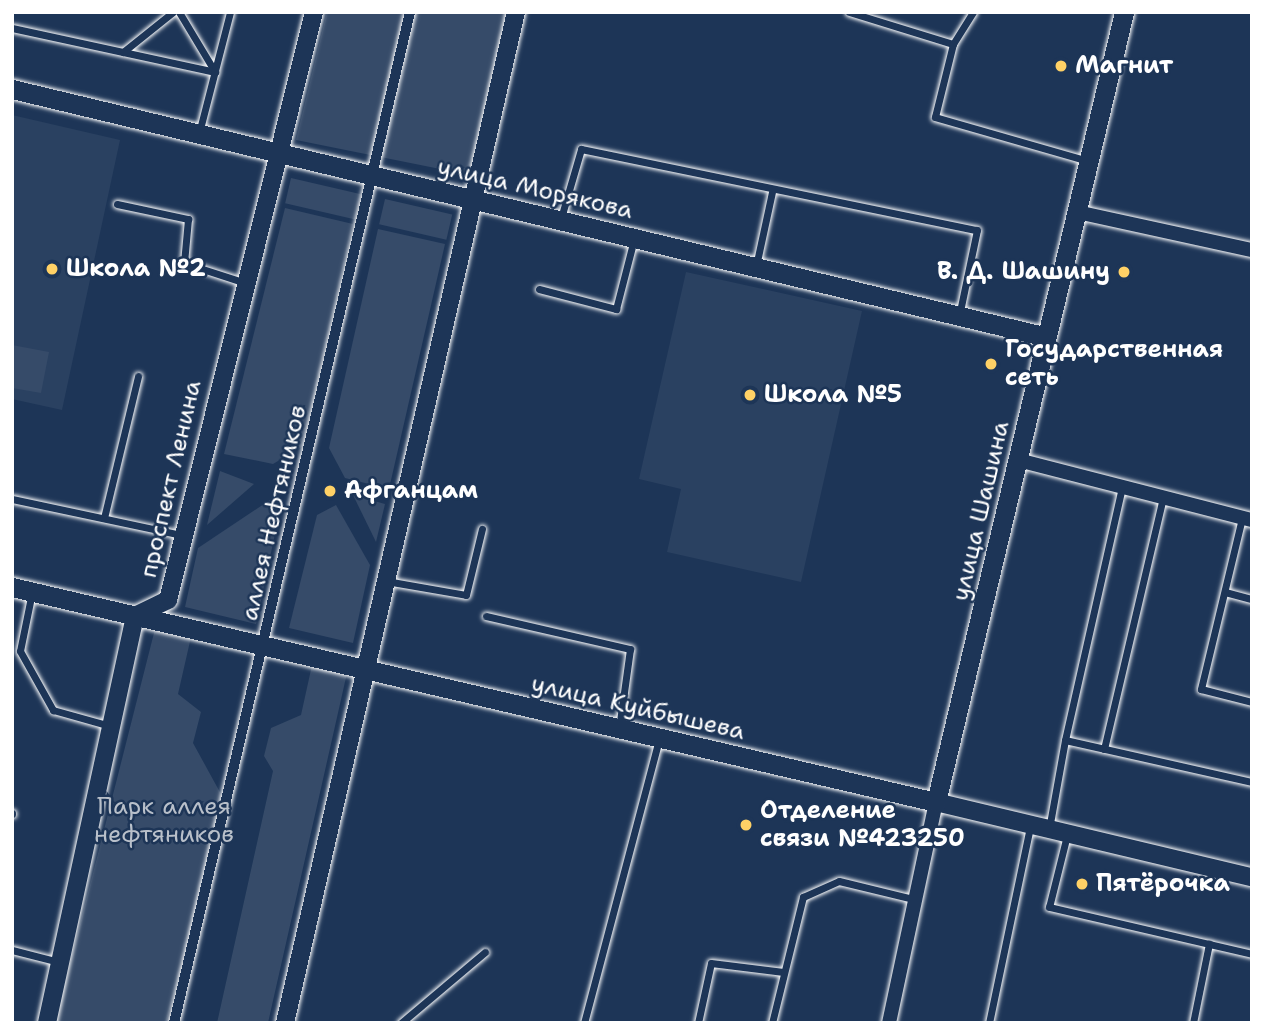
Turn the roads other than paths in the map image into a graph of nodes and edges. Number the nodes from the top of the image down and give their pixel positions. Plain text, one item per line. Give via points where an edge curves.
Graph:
1 (173, 12) edge
2 (179, 12) edge
3 (230, 12) edge
4 (314, 12) edge
5 (410, 12) edge
6 (516, 12) edge
7 (849, 12) edge
8 (972, 12) edge
9 (1124, 12) edge
10 (12, 28) edge
11 (953, 44) junction
12 (123, 52) junction
13 (215, 72) junction
14 (12, 89) edge
15 (199, 133) junction
16 (280, 153) junction
17 (1089, 162) junction
18 (373, 175) junction
19 (772, 192) junction
20 (473, 200) junction
21 (117, 204) dead end
22 (1077, 212) junction
23 (560, 220) junction
24 (634, 238) junction
25 (1252, 250) edge
26 (756, 268) junction
27 (243, 282) junction
28 (539, 289) dead end
29 (959, 316) junction
30 (1047, 337) junction
31 (138, 376) dead end
32 (1018, 460) junction
33 (1122, 487) junction
34 (1163, 498) junction
35 (12, 499) edge
36 (104, 517) junction
37 (1247, 519) edge
38 (482, 529) dead end
39 (182, 535) junction
40 (386, 580) junction
41 (12, 587) edge
42 (32, 592) junction
43 (1224, 592) junction
44 (1252, 599) edge
45 (486, 615) dead end
46 (135, 616) junction
47 (265, 646) junction
48 (366, 667) junction
49 (1252, 702) edge
50 (111, 726) junction
51 (618, 729) junction
52 (659, 739) junction
53 (1065, 740) junction
54 (1104, 749) junction
55 (1252, 782) edge
56 (936, 802) junction
57 (1031, 825) junction
58 (1049, 829) junction
59 (1068, 833) junction
60 (1252, 877) edge
61 (917, 900) junction
62 (1209, 944) junction
63 (12, 950) edge
64 (485, 951) dead end
65 (1252, 954) edge
66 (60, 962) junction
67 (783, 972) junction
68 (47, 1023) edge
69 (174, 1023) edge
70 (285, 1023) edge
71 (401, 1023) edge
72 (584, 1023) edge
73 (698, 1023) edge
74 (772, 1023) edge
75 (889, 1023) edge
76 (989, 1023) edge
77 (1193, 1023) edge

1 - 12 lane
2 - 13 lane
3 - 13 lane
4 - 16 street, проспект Ленина
5 - 18 street, аллея Нефтяников
6 - 20 street
7 - 11 lane
8 - 11 lane
9 - 17 main road, улица Шашина
10 - 12 lane
11 - 17 lane via 935,117
12 - 13 lane
13 - 15 lane
14 - 15 main road, улица Морякова
15 - 16 main road, улица Морякова
16 - 18 main road, улица Морякова
16 - 27 street, проспект Ленина
17 - 22 main road, улица Шашина
18 - 20 main road, улица Морякова
18 - 47 street, аллея Нефтяников
19 - 23 lane via 581,149
19 - 26 lane
19 - 29 lane via 977,230
20 - 23 main road, улица Морякова
20 - 40 street
21 - 27 lane via 188,219 184,263
22 - 25 street
22 - 30 main road, улица Шашина
23 - 24 main road, улица Морякова
24 - 26 main road, улица Морякова
24 - 28 lane via 617,309
26 - 29 main road, улица Морякова
27 - 39 street, проспект Ленина
29 - 30 main road, улица Морякова
30 - 32 main road, улица Шашина
31 - 36 lane
32 - 33 street
32 - 56 main road, улица Шашина
33 - 34 street
33 - 53 lane
34 - 37 street
34 - 54 lane
35 - 36 lane
36 - 39 lane
37 - 43 lane
38 - 40 lane via 466,595
39 - 46 street, проспект Ленина via 168,600
40 - 48 street
41 - 42 main road, улица Куйбышева
42 - 46 main road, улица Куйбышева
42 - 50 lane via 20,650 53,710
43 - 44 lane
43 - 49 lane via 1201,689
45 - 51 lane via 630,649
46 - 47 main road, улица Куйбышева
46 - 50 street
47 - 48 main road, улица Куйбышева
47 - 69 street, аллея Нефтяников
48 - 51 main road, улица Куйбышева
48 - 70 street
50 - 66 street
51 - 52 main road, улица Куйбышева
52 - 56 main road, улица Куйбышева
52 - 72 lane
53 - 54 lane
53 - 58 lane
54 - 55 lane
56 - 57 street, улица Куйбышева
56 - 61 street, улица Шашина
57 - 58 street, улица Куйбышева
57 - 76 lane
58 - 59 street, улица Куйбышева
59 - 60 street, улица Куйбышева
59 - 62 lane via 1049,907
61 - 67 lane via 827,882 803,897
61 - 75 street, улица Шашина
62 - 65 lane
62 - 77 lane
63 - 66 lane
64 - 71 lane
66 - 68 street
67 - 73 lane via 712,963
67 - 74 lane

